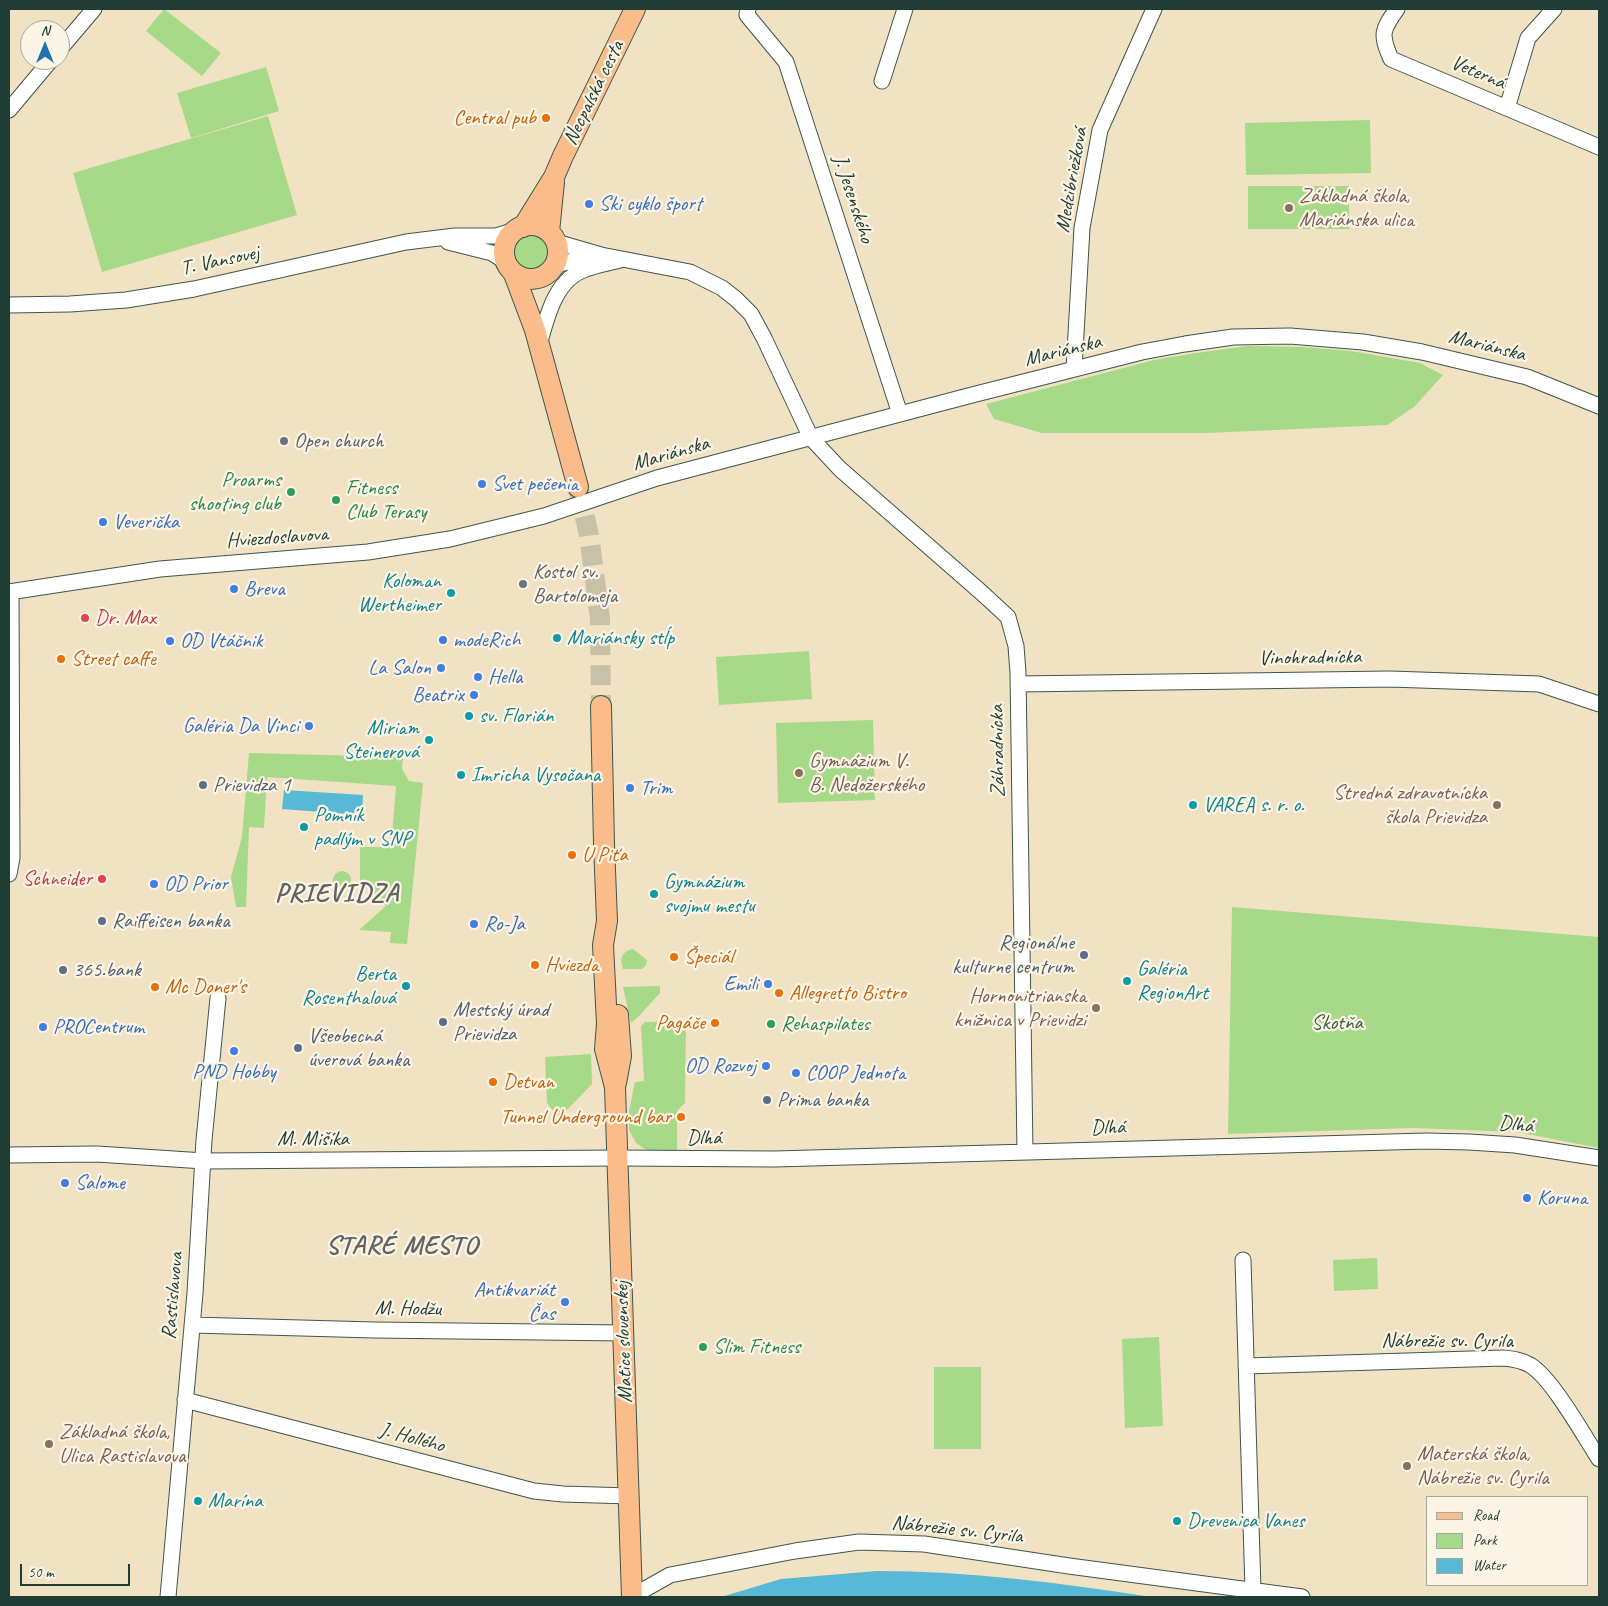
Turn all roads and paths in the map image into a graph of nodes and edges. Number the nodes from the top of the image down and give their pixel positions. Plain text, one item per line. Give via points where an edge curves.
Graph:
1 (94, 9) edge
2 (635, 9) edge
3 (748, 9) edge
4 (905, 9) edge
5 (1154, 9) edge
6 (1397, 9) edge
7 (1554, 9) edge
8 (70, 37) edge
9 (43, 70) edge
10 (882, 81) dead end
11 (1507, 108) junction
12 (9, 110) edge
13 (1598, 145) edge
14 (554, 177) junction
15 (520, 228) junction
16 (553, 237) junction
17 (437, 239) junction
18 (601, 255) junction
19 (622, 259) junction
20 (555, 265) junction
21 (510, 268) junction
22 (539, 278) junction
23 (9, 305) edge
24 (537, 338) junction
25 (1074, 370) junction
26 (1599, 406) edge
27 (900, 414) junction
28 (811, 438) junction
29 (578, 487) tunnel mouth
30 (544, 516) joint
31 (10, 592) edge
32 (1018, 684) junction
33 (1599, 704) edge
34 (601, 706) tunnel mouth
35 (9, 874) edge
36 (218, 998) dead end
37 (1025, 1152) junction
38 (9, 1155) edge
39 (617, 1158) junction
40 (1599, 1158) edge
41 (204, 1161) junction
42 (1243, 1260) dead end
43 (192, 1325) junction
44 (624, 1333) junction
45 (1246, 1366) junction
46 (186, 1400) junction
47 (1599, 1459) edge
48 (630, 1496) junction
49 (1253, 1590) junction
50 (168, 1597) edge
51 (632, 1597) edge
52 (1302, 1597) edge

1 - 8 street
2 - 14 main road, Necpalská cesta
3 - 27 street, J. Jesenského via 747,14 786,62
4 - 10 street
5 - 25 street, Medzibriežková via 1100,130 1082,228
6 - 11 street, Veterná via 1384,27 1385,44 1392,59
7 - 11 street via 1528,38
9 - 12 street
11 - 13 street, Veterná
14 - 15 main road, Necpalská cesta
14 - 16 main road, Necpalská cesta
15 - 16 main road via 537,226
15 - 17 street, T. Vansovej via 496,236
15 - 21 main road via 509,236 505,244 504,253
16 - 18 street, Záhradnícka
16 - 20 main road via 558,256
17 - 21 street, T. Vansovej via 492,253
17 - 23 street, T. Vansovej via 406,242 194,289 126,300
18 - 19 street, Záhradnícka
18 - 20 street
19 - 24 street via 585,269 564,285 556,295
19 - 28 street, Záhradnícka via 690,272 736,299 751,314 764,338
20 - 22 main road
21 - 22 main road via 526,279
21 - 24 main road
22 - 24 main road
24 - 29 main road
25 - 26 street, Mariánska via 1185,344 1241,336 1290,336 1363,342 1454,358 1527,377
25 - 27 street, Mariánska
27 - 28 street, Mariánska
28 - 30 street, Mariánska via 657,478
28 - 32 street, Záhradnícka via 840,469 1008,617 1016,646
30 - 31 street, Hviezdoslavova via 450,539 368,552 160,569
31 - 35 street via 12,858
32 - 33 street, Vinohradnícka via 1390,679 1539,684
32 - 37 street, Záhradnícka
34 - 39 main road, Matice slovenskej via 607,921 603,945 605,1049 615,1087
36 - 41 street, Rastislavova
37 - 39 street, Dlhá via 775,1159
37 - 40 street, Dlhá via 1426,1141 1515,1146
38 - 41 street, M. Mišíka via 97,1154
39 - 41 street, M. Mišíka
39 - 44 main road, Matice slovenskej
41 - 43 street, Rastislavova
42 - 45 street
43 - 44 street, M. Hodžu
43 - 46 street, Rastislavova
44 - 48 main road, Matice slovenskej
45 - 47 street, Nábrežie sv. Cyrila via 1516,1360 1530,1365 1546,1380
45 - 49 street
46 - 48 street, J. Hollého via 534,1491
46 - 50 street, Rastislavova
48 - 51 main road, Matice slovenskej
49 - 51 street, Nábrežie sv. Cyrila via 924,1544 859,1542 670,1575
49 - 52 street, Nábrežie sv. Cyrila

